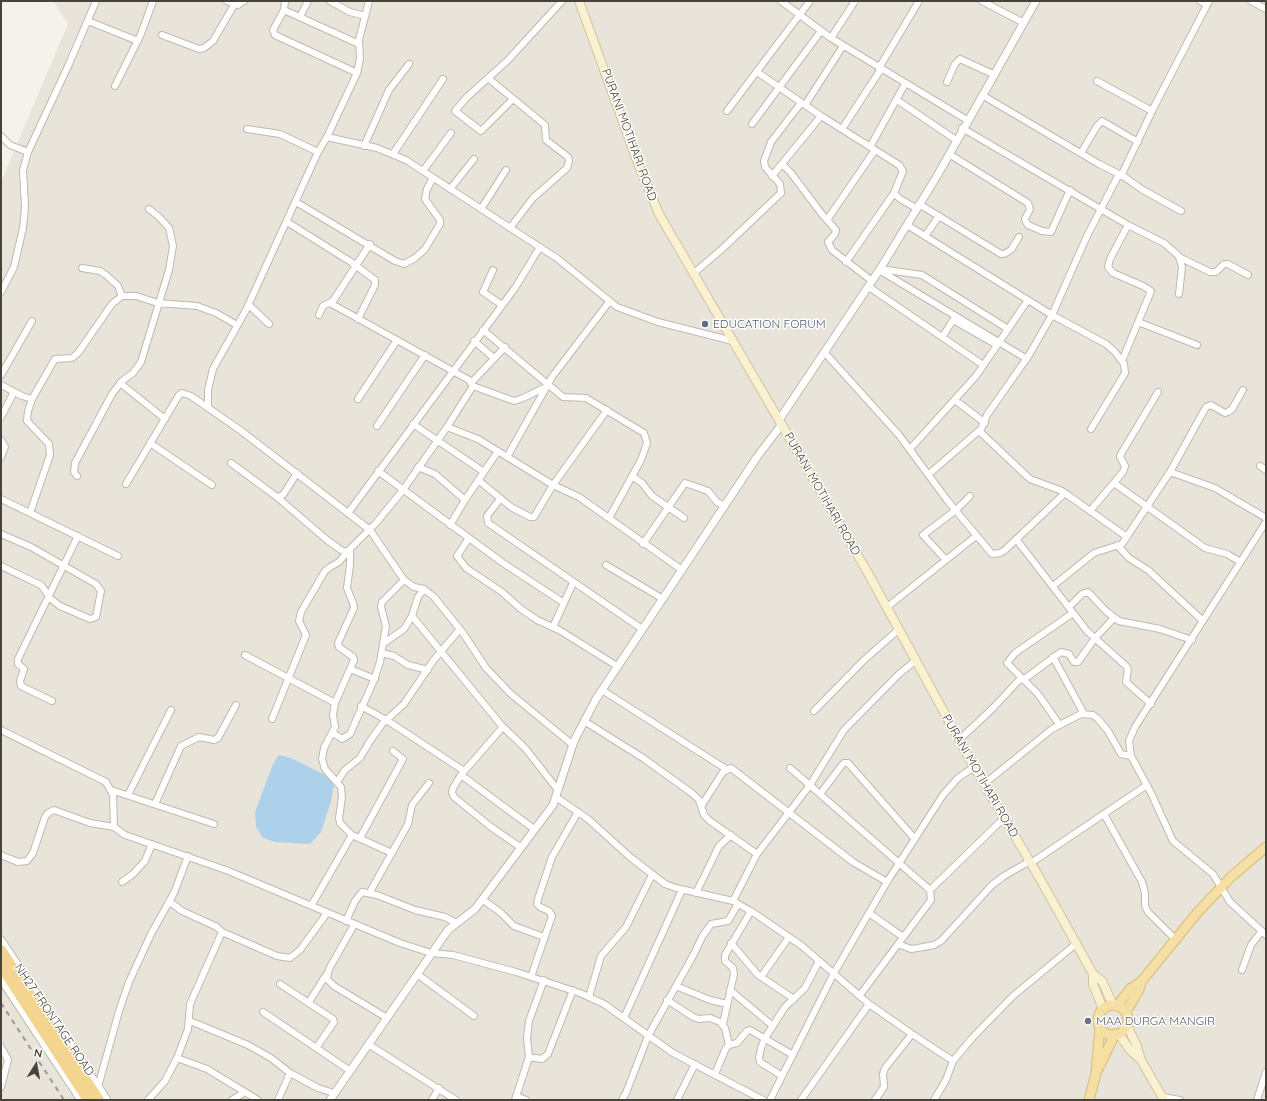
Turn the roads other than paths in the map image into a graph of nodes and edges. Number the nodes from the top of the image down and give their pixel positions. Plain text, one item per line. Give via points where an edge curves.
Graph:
1 (96, 1) edge
2 (154, 1) edge
3 (227, 1) edge
4 (244, 1) edge
5 (285, 1) edge
6 (308, 1) edge
7 (330, 1) edge
8 (369, 1) edge
9 (562, 1) edge
10 (579, 1) edge
11 (781, 1) edge
12 (810, 1) edge
13 (855, 1) edge
14 (919, 1) edge
15 (982, 1) edge
16 (1036, 1) edge
17 (1200, 1) edge
18 (1251, 1) edge
19 (1208, 3) edge
20 (234, 5) junction
21 (1266, 9) edge
22 (284, 10) junction
23 (799, 14) junction
24 (365, 16) junction
25 (300, 17) junction
26 (88, 21) junction
27 (1024, 24) junction
28 (821, 30) junction
29 (162, 35) dead end
30 (831, 38) junction
31 (138, 41) junction
32 (359, 44) junction
33 (843, 46) junction
34 (409, 64) dead end
35 (880, 69) junction
36 (757, 72) junction
37 (357, 73) junction
38 (995, 75) junction
39 (488, 78) junction
40 (443, 80) dead end
41 (1096, 81) dead end
42 (947, 82) dead end
43 (905, 84) junction
44 (115, 86) dead end
45 (780, 88) junction
46 (982, 95) junction
47 (513, 99) junction
48 (897, 100) junction
49 (803, 104) junction
50 (727, 111) dead end
51 (1152, 111) junction
52 (821, 116) junction
53 (967, 120) junction
54 (752, 124) dead end
55 (962, 128) junction
56 (842, 129) junction
57 (248, 130) dead end
58 (451, 133) dead end
59 (1, 136) edge
60 (327, 137) junction
61 (956, 140) junction
62 (1138, 142) junction
63 (364, 146) junction
64 (872, 148) junction
65 (28, 152) junction
66 (318, 152) junction
67 (1081, 153) junction
68 (393, 154) junction
69 (949, 154) junction
70 (474, 159) dead end
71 (782, 164) junction
72 (506, 170) dead end
73 (423, 171) junction
74 (1120, 175) junction
75 (772, 176) junction
76 (433, 178) junction
77 (450, 190) junction
78 (1070, 190) junction
79 (894, 193) junction
80 (296, 202) junction
81 (918, 206) junction
82 (1100, 208) junction
83 (481, 209) junction
84 (149, 210) dead end
85 (1180, 210) dead end
86 (939, 216) junction
87 (827, 220) junction
88 (288, 222) junction
89 (907, 225) junction
90 (1128, 225) junction
91 (510, 228) junction
92 (925, 236) junction
93 (1019, 237) dead end
94 (370, 244) junction
95 (540, 247) junction
96 (1179, 257) junction
97 (846, 262) junction
98 (356, 265) junction
99 (82, 268) dead end
100 (880, 269) junction
101 (493, 270) dead end
102 (694, 273) junction
103 (1248, 275) dead end
104 (870, 284) junction
105 (1, 292) edge
106 (1179, 294) dead end
107 (122, 296) junction
108 (1028, 300) junction
109 (609, 302) junction
110 (158, 303) junction
111 (330, 303) junction
112 (249, 304) junction
113 (502, 304) junction
114 (319, 315) dead end
115 (1052, 315) junction
116 (358, 319) junction
117 (32, 321) dead end
118 (1138, 322) junction
119 (269, 324) dead end
120 (238, 325) junction
121 (1008, 329) junction
122 (483, 330) junction
123 (943, 336) junction
124 (397, 340) junction
125 (733, 340) junction
126 (474, 341) junction
127 (998, 343) junction
128 (1197, 345) dead end
129 (505, 347) junction
130 (825, 353) junction
131 (425, 355) junction
132 (494, 358) junction
133 (1027, 359) junction
134 (1122, 361) junction
135 (983, 365) junction
136 (453, 370) junction
137 (1, 375) edge
138 (120, 383) junction
139 (473, 384) junction
140 (1, 385) edge
141 (547, 385) junction
142 (1242, 390) dead end
143 (14, 392) junction
144 (1158, 392) dead end
145 (32, 399) junction
146 (358, 399) dead end
147 (955, 400) junction
148 (208, 407) junction
149 (607, 410) junction
150 (1, 417) edge
151 (165, 419) junction
152 (781, 422) junction
153 (984, 423) junction
154 (413, 424) junction
155 (377, 426) dead end
156 (447, 426) junction
157 (1091, 429) dead end
158 (979, 431) junction
159 (1, 440) edge
160 (437, 440) junction
161 (150, 444) junction
162 (910, 448) junction
163 (498, 451) junction
164 (1, 457) edge
165 (508, 457) junction
166 (232, 463) dead end
167 (418, 467) junction
168 (378, 472) junction
169 (484, 472) junction
170 (1170, 472) junction
171 (297, 473) junction
172 (929, 474) junction
173 (77, 476) dead end
174 (632, 476) junction
175 (478, 480) junction
176 (1114, 483) junction
177 (126, 484) dead end
178 (212, 485) dead end
179 (553, 485) junction
180 (403, 490) junction
181 (1065, 493) junction
182 (970, 496) dead end
183 (277, 497) junction
184 (1, 499) edge
185 (500, 499) junction
186 (465, 500) junction
187 (668, 506) junction
188 (725, 506) junction
189 (1148, 506) junction
190 (956, 510) junction
191 (1090, 511) junction
192 (30, 513) junction
193 (348, 513) junction
194 (609, 518) junction
195 (684, 518) dead end
196 (1266, 518) edge
197 (1266, 522) edge
198 (450, 525) junction
199 (370, 530) junction
200 (1, 534) edge
201 (78, 536) junction
202 (976, 536) junction
203 (1127, 537) junction
204 (469, 538) junction
205 (1016, 539) junction
206 (642, 544) junction
207 (1118, 546) junction
208 (348, 551) junction
209 (118, 556) dead end
210 (946, 560) junction
211 (1239, 561) junction
212 (606, 565) dead end
213 (1, 566) edge
214 (64, 566) junction
215 (682, 570) junction
216 (404, 580) junction
217 (574, 583) junction
218 (1052, 586) junction
219 (424, 589) junction
220 (50, 596) junction
221 (663, 599) junction
222 (564, 603) junction
223 (1069, 607) junction
224 (886, 608) junction
225 (1073, 613) junction
226 (412, 616) junction
227 (1114, 618) junction
228 (1203, 621) junction
229 (553, 627) junction
230 (460, 629) junction
231 (642, 630) junction
232 (898, 630) junction
233 (1095, 638) junction
234 (1192, 640) junction
235 (384, 643) junction
236 (442, 650) junction
237 (382, 653) junction
238 (245, 655) dead end
239 (1053, 657) junction
240 (915, 661) junction
241 (617, 666) junction
242 (350, 669) junction
243 (428, 670) junction
244 (288, 679) junction
245 (375, 679) junction
246 (1022, 679) junction
247 (602, 690) junction
248 (52, 701) dead end
249 (335, 703) junction
250 (1151, 704) junction
251 (236, 705) dead end
252 (361, 706) junction
253 (171, 710) dead end
254 (814, 711) dead end
255 (1084, 714) junction
256 (272, 719) dead end
257 (388, 721) junction
258 (584, 721) junction
259 (1058, 724) junction
260 (502, 726) junction
261 (1, 730) edge
262 (333, 733) junction
263 (959, 740) junction
264 (572, 745) junction
265 (393, 751) dead end
266 (1131, 756) junction
267 (974, 767) junction
268 (790, 768) dead end
269 (726, 769) junction
270 (462, 773) junction
271 (337, 782) junction
272 (429, 783) dead end
273 (984, 784) junction
274 (810, 785) junction
275 (1147, 785) junction
276 (111, 790) junction
277 (557, 793) junction
278 (820, 794) junction
279 (128, 795) junction
280 (155, 804) junction
281 (702, 805) junction
282 (578, 812) junction
283 (789, 814) junction
284 (1104, 814) junction
285 (1004, 818) junction
286 (214, 824) dead end
287 (114, 827) junction
288 (534, 829) junction
289 (352, 835) junction
290 (731, 835) junction
291 (360, 838) junction
292 (915, 838) junction
293 (152, 844) junction
294 (1266, 847) edge
295 (520, 848) junction
296 (392, 853) junction
297 (757, 854) junction
298 (1, 855) edge
299 (188, 856) junction
300 (900, 862) junction
301 (1030, 862) junction
302 (652, 875) junction
303 (122, 882) dead end
304 (887, 882) junction
305 (1220, 887) junction
306 (682, 890) junction
307 (930, 890) junction
308 (370, 892) junction
309 (696, 893) junction
310 (483, 900) junction
311 (170, 902) junction
312 (736, 902) junction
313 (311, 906) junction
314 (751, 911) junction
315 (327, 913) junction
316 (869, 913) junction
317 (346, 921) junction
318 (456, 923) junction
319 (354, 925) junction
320 (222, 932) junction
321 (1264, 933) edge
322 (544, 937) junction
323 (789, 937) junction
324 (903, 937) junction
325 (1175, 939) junction
326 (1, 940) edge
327 (731, 943) junction
328 (1077, 943) junction
329 (898, 944) junction
330 (1, 950) edge
331 (431, 953) junction
332 (819, 961) junction
333 (1, 966) edge
334 (1242, 970) dead end
335 (834, 973) junction
336 (417, 974) junction
337 (1092, 974) junction
338 (326, 975) junction
339 (531, 976) junction
340 (761, 977) junction
341 (1, 979) edge
342 (544, 980) junction
343 (1141, 982) junction
344 (280, 984) dead end
345 (676, 986) junction
346 (573, 990) junction
347 (730, 990) junction
348 (860, 995) junction
349 (589, 997) junction
350 (667, 1000) junction
351 (794, 1000) junction
352 (309, 1002) junction
353 (727, 1004) junction
354 (869, 1004) junction
355 (1115, 1006) junction
356 (1103, 1009) junction
357 (263, 1012) dead end
358 (1126, 1012) junction
359 (474, 1016) dead end
360 (387, 1018) junction
361 (624, 1018) junction
362 (190, 1021) junction
363 (723, 1024) junction
364 (773, 1026) junction
365 (1100, 1026) junction
366 (1127, 1026) junction
367 (912, 1034) junction
368 (1117, 1034) junction
369 (648, 1036) junction
370 (765, 1038) junction
371 (368, 1044) junction
372 (729, 1045) junction
373 (1, 1047) edge
374 (316, 1048) junction
375 (793, 1055) junction
376 (529, 1057) junction
377 (177, 1058) junction
378 (1141, 1060) junction
379 (953, 1061) junction
380 (695, 1064) junction
381 (349, 1070) junction
382 (290, 1072) junction
383 (1266, 1072) edge
384 (1096, 1073) junction
385 (715, 1074) junction
386 (782, 1076) junction
387 (1, 1087) edge
388 (98, 1087) junction
389 (439, 1088) junction
390 (245, 1092) junction
391 (334, 1093) junction
392 (516, 1098) edge
393 (1163, 1099) edge
394 (81, 1100) edge
395 (88, 1100) edge
396 (99, 1100) edge
397 (107, 1100) edge
398 (148, 1100) edge
399 (232, 1100) edge
400 (258, 1100) edge
401 (278, 1100) edge
402 (330, 1100) edge
403 (432, 1100) edge
404 (456, 1100) edge
405 (526, 1100) edge
406 (622, 1100) edge
407 (677, 1100) edge
408 (763, 1100) edge
409 (770, 1100) edge
410 (802, 1100) edge
411 (875, 1100) edge
412 (934, 1100) edge
413 (1089, 1100) edge
414 (1180, 1100) edge
415 (1257, 1100) edge

1 - 26 street
2 - 31 street
3 - 20 street
4 - 20 street
5 - 22 street
6 - 25 street
7 - 24 street via 350,12
8 - 24 street
9 - 39 street
10 - 102 main road, PURANI MOTIHARI ROAD via 650,195
11 - 23 street
12 - 23 street
13 - 30 street
14 - 35 street
15 - 27 street
16 - 27 street
17 - 19 street
18 - 21 street
19 - 51 street
20 - 29 street via 217,34 204,48
22 - 25 street
22 - 37 street via 273,30 275,35
23 - 28 street
23 - 36 street
24 - 32 street
25 - 32 street
26 - 31 street
26 - 65 street
27 - 38 street
28 - 30 street
28 - 45 street
30 - 33 street
31 - 44 street
32 - 37 street via 360,59
33 - 35 street
33 - 49 street
34 - 63 street via 389,90
35 - 43 street
35 - 56 street
36 - 45 street
36 - 50 street
37 - 60 street
38 - 42 street via 960,59
38 - 46 street
39 - 47 street
39 - 47 street via 455,111 481,131
40 - 68 street
41 - 51 street
43 - 48 street
43 - 53 street
45 - 49 street
45 - 54 street
46 - 53 street
46 - 67 street
47 - 91 street via 545,125 546,140 568,157 569,164 533,198
48 - 61 street
48 - 64 street
49 - 52 street
49 - 75 street via 771,142 764,164
51 - 62 street
52 - 56 street
52 - 71 street
53 - 55 street
55 - 61 street
55 - 78 street
56 - 64 street
57 - 66 street via 280,134
58 - 73 street
59 - 65 street via 10,145
60 - 63 street
60 - 66 street
61 - 69 street
62 - 67 street via 1102,121 1096,126
62 - 74 street
63 - 68 street
64 - 79 street via 899,165 903,171
64 - 87 street
65 - 105 street via 23,170 25,218 22,235 14,267
66 - 80 street
67 - 74 street
68 - 73 street
69 - 78 street via 1028,203 1030,209 1025,219 1028,226 1048,232 1053,228
69 - 81 street
70 - 77 street
71 - 75 street
71 - 87 street
72 - 83 street
73 - 76 street
74 - 82 street
74 - 85 street
75 - 102 street via 781,189 777,198
76 - 77 street
76 - 94 street via 426,189 425,199 440,220 440,224 425,249 404,264
77 - 83 street
78 - 82 street
79 - 81 street via 900,199
79 - 97 street
80 - 88 street
80 - 94 street
81 - 86 street
81 - 89 street
82 - 90 street
82 - 115 street
83 - 91 street
84 - 110 street via 167,224 172,240 170,262
86 - 92 street
86 - 93 street via 1001,254 1011,250
87 - 97 street via 836,230 828,242 829,246
88 - 98 street
88 - 112 street
89 - 92 street
89 - 100 street
90 - 96 street via 1168,245
90 - 118 street via 1108,267 1113,273 1151,291
91 - 95 street
92 - 108 street
94 - 98 street
95 - 109 street via 573,269
95 - 113 street via 528,269
96 - 103 street via 1210,272 1216,272 1224,264 1228,264
96 - 106 street via 1182,267
97 - 104 street
98 - 111 street
98 - 116 street via 376,282
99 - 107 street via 106,275 118,286
100 - 104 street
100 - 121 street via 922,276
100 - 127 street
101 - 113 street via 483,292
102 - 125 main road, PURANI MOTIHARI ROAD
104 - 123 street
104 - 130 street
107 - 110 street via 136,296
107 - 145 street via 112,304 78,353 72,358 55,359
108 - 115 street
108 - 121 street
109 - 125 street via 643,317
109 - 141 street
110 - 120 street via 198,306
110 - 138 street via 141,362 133,373
111 - 114 street via 323,306
111 - 116 street
112 - 119 street
112 - 120 street
113 - 122 street
115 - 133 street
115 - 134 street via 1106,344
116 - 124 street
117 - 137 street
118 - 128 street
118 - 134 street
120 - 148 street via 213,369 208,390
121 - 127 street
122 - 126 street
122 - 129 street
123 - 127 street via 953,320
123 - 135 street
124 - 131 street
124 - 146 street
125 - 152 main road, PURANI MOTIHARI ROAD
126 - 132 street
126 - 136 street
127 - 133 street
127 - 135 street
129 - 132 street
129 - 141 street
130 - 152 street
130 - 162 street
131 - 136 street
131 - 155 street
132 - 139 street
133 - 153 street
134 - 157 street via 1125,367 1122,378
135 - 147 street
136 - 139 street
136 - 154 street
138 - 151 street
138 - 173 street via 75,463 74,472
139 - 141 street via 514,401
139 - 156 street
140 - 143 street
141 - 149 street via 563,397 586,398
141 - 165 street
142 - 170 street via 1228,412 1225,413 1211,405 1206,407
143 - 145 street
143 - 150 street
144 - 176 street via 1121,454 1125,469
145 - 192 street via 27,421 49,444 50,455
147 - 153 street
147 - 162 street
148 - 151 street via 182,393
148 - 171 street
149 - 174 street via 639,428 647,437 644,452
149 - 179 street
151 - 161 street
152 - 188 street
152 - 224 main road, PURANI MOTIHARI ROAD
153 - 158 street
154 - 160 street
154 - 168 street
156 - 160 street
156 - 163 street
158 - 172 street
158 - 181 street via 1030,479
159 - 164 street via 5,447
160 - 167 street
160 - 169 street
161 - 177 street
161 - 178 street
162 - 172 street
163 - 165 street
163 - 169 street
165 - 179 street
166 - 183 street
167 - 180 street
167 - 186 street via 435,474
168 - 180 street
168 - 193 street
169 - 175 street
170 - 189 street
170 - 196 street via 1216,488
171 - 183 street via 283,495
171 - 193 street
172 - 190 street
174 - 187 street via 642,483 652,496
174 - 194 street
175 - 185 street
175 - 186 street
176 - 189 street
176 - 191 street
179 - 185 street via 534,517 523,514
179 - 194 street via 573,494
180 - 198 street
180 - 199 street
181 - 191 street
181 - 205 street
182 - 190 street
183 - 208 street via 322,536 341,550
184 - 192 street
185 - 217 street via 487,516 488,523
186 - 198 street
187 - 188 street via 685,483 708,491
187 - 195 street
187 - 206 street
188 - 215 street
189 - 203 street
189 - 211 street via 1205,548 1227,554
190 - 202 street
190 - 210 street via 923,535
191 - 203 street
192 - 201 street
193 - 199 street
194 - 206 street
197 - 211 street
198 - 204 street
199 - 208 street
199 - 216 street
200 - 214 street
201 - 209 street
201 - 214 street
202 - 205 street via 995,555 1005,550
202 - 210 street
203 - 207 street
204 - 222 street
204 - 229 street via 458,553 458,560 521,609
205 - 218 street
206 - 215 street
207 - 218 street via 1094,553
207 - 228 street
208 - 242 street via 350,564 347,588 354,608 338,643 340,648 353,657
208 - 244 street via 339,562 325,571 301,612 299,621 306,634
210 - 224 street
211 - 228 street
212 - 221 street
213 - 220 street via 41,585
214 - 220 street
214 - 220 street via 100,587 101,596 96,617 90,619 55,603
215 - 221 street
216 - 219 street
216 - 235 street via 382,602 386,626
217 - 222 street
217 - 231 street
218 - 223 street
219 - 226 street via 418,596
219 - 230 street via 434,597
220 - 248 street via 22,648 18,664 24,670 21,686
221 - 231 street
222 - 229 street
223 - 225 street
223 - 227 street via 1082,594 1088,592
224 - 232 main road, PURANI MOTIHARI ROAD
225 - 233 street
225 - 246 street via 1010,657 1008,666
226 - 235 street via 404,629
226 - 236 street
227 - 233 street
227 - 234 street
228 - 234 street
229 - 241 street
230 - 236 street
230 - 264 street via 486,668 511,694
231 - 241 street
232 - 240 main road, PURANI MOTIHARI ROAD
232 - 254 street
233 - 239 street via 1078,662 1074,662 1065,652
233 - 250 street via 1126,666 1126,682
234 - 250 street
235 - 237 street
236 - 243 street
236 - 260 street
237 - 243 street via 394,656 408,665
237 - 245 street
238 - 244 street
239 - 246 street
239 - 255 street
240 - 263 main road, PURANI MOTIHARI ROAD
240 - 274 street via 844,730
241 - 247 street
242 - 245 street
242 - 249 street
243 - 257 street via 404,704
244 - 249 street
244 - 256 street
245 - 252 street
246 - 259 street via 1038,694
246 - 263 street
247 - 258 street
247 - 269 street
249 - 262 street
250 - 266 street via 1131,734
251 - 280 street via 218,738 214,740 199,737 181,746
252 - 257 street
252 - 262 street via 346,738 338,738
253 - 279 street
255 - 259 street
255 - 266 street via 1098,719 1121,754
257 - 270 street
257 - 271 street via 375,732 360,758 345,770
258 - 264 street
258 - 281 street via 643,758 693,794
259 - 273 street
260 - 270 street
260 - 277 street via 525,748
261 - 276 street via 99,778 106,782
262 - 271 street via 324,748 322,759 325,769
263 - 267 main road, PURANI MOTIHARI ROAD
264 - 277 street
265 - 291 street via 403,759
266 - 275 street
267 - 273 main road, PURANI MOTIHARI ROAD
267 - 292 street via 950,786
268 - 274 street
269 - 281 street
269 - 283 street via 731,768 738,772
270 - 288 street
270 - 295 street via 452,793 454,797
271 - 289 street via 342,792 340,823
272 - 296 street via 412,805 408,824
273 - 285 main road, PURANI MOTIHARI ROAD
274 - 278 street
274 - 283 street
275 - 284 street
275 - 305 street via 1173,841 1213,874
276 - 279 street
276 - 287 street via 114,802
277 - 282 street
277 - 288 street via 553,805
278 - 292 street via 842,765 848,763
278 - 300 street
279 - 280 street
280 - 286 street
281 - 290 street via 704,815
282 - 302 street
282 - 322 street via 552,857 538,899 537,904 549,911 552,916
283 - 297 street
283 - 304 street via 853,862
284 - 301 street
284 - 325 street via 1142,882 1148,912
285 - 301 main road, PURANI MOTIHARI ROAD
285 - 307 street
287 - 293 street via 125,835
287 - 298 street via 90,823 54,810 45,816 34,853 27,861 22,863
288 - 295 street
289 - 291 street
289 - 313 street
290 - 297 street
290 - 309 street via 719,846
291 - 296 street
292 - 300 street
293 - 299 street
293 - 303 street via 145,861
294 - 305 main road
295 - 310 street
296 - 308 street
297 - 312 street
299 - 311 street
299 - 313 street
300 - 304 street
300 - 307 street via 918,882
301 - 328 main road, PURANI MOTIHARI ROAD
301 - 329 street via 1004,876 992,886 941,941 918,948 907,948
302 - 306 street via 665,884
302 - 349 street via 626,927 601,956
304 - 316 street
305 - 321 street via 1230,902
305 - 325 main road
306 - 309 street
306 - 361 street
307 - 324 street via 931,900
308 - 317 street via 358,895
308 - 318 street
309 - 312 street
310 - 318 street
310 - 322 street via 514,926
311 - 320 street
311 - 388 street via 149,938 126,990
312 - 314 street
312 - 345 street via 728,921 714,922 708,928
313 - 315 street
314 - 323 street
314 - 327 street
315 - 317 street
315 - 320 street via 300,950 290,958 277,956
316 - 324 street
316 - 335 street
317 - 319 street
318 - 331 street
319 - 331 street
319 - 338 street
320 - 362 street via 190,1004
321 - 334 street via 1251,945
322 - 339 street
323 - 332 street
323 - 340 street
324 - 329 street
325 - 343 main road
326 - 388 street, NH27 FRONTAGE ROAD
327 - 340 street via 750,968
327 - 347 street via 724,959 734,971
328 - 337 main road, PURANI MOTIHARI ROAD
328 - 379 street via 1007,1001
329 - 348 street
330 - 396 highway
331 - 336 street
331 - 339 street via 453,955
332 - 335 street
332 - 351 street via 805,988
333 - 395 highway
335 - 348 street
335 - 375 street
336 - 359 street
336 - 360 street
337 - 355 main road, PURANI MOTIHARI ROAD via 1102,981
337 - 356 main road, PURANI MOTIHARI ROAD via 1093,984
338 - 352 street
338 - 360 street via 334,986
339 - 342 street
340 - 351 street
341 - 394 street, NH27 FRONTAGE ROAD
342 - 346 street
342 - 376 street via 529,1021 526,1038
343 - 355 main road via 1131,988
343 - 358 main road
344 - 352 street
345 - 350 street
345 - 353 street
346 - 349 street
346 - 376 street via 545,1058
347 - 353 street
347 - 364 street
348 - 354 street
349 - 361 street
350 - 363 street via 693,1017 715,1019
350 - 369 street
351 - 364 street
352 - 374 street via 334,1022
353 - 363 street
354 - 367 street
354 - 410 street
355 - 356 main road
355 - 358 main road
356 - 365 main road via 1099,1015
357 - 374 street
358 - 366 main road
360 - 371 street
361 - 369 street
362 - 377 street
362 - 382 street via 248,1046
363 - 372 street
364 - 370 street
365 - 368 main road via 1108,1034
365 - 384 main road
366 - 368 main road
366 - 378 main road
367 - 379 street
367 - 411 street via 885,1068 884,1087
368 - 378 main road
368 - 384 main road
369 - 380 street
369 - 406 street
370 - 372 street via 750,1030 737,1043
370 - 375 street
370 - 386 street via 759,1054 760,1062
371 - 381 street
371 - 389 street
372 - 385 street
373 - 387 street via 8,1060
374 - 381 street
375 - 386 street
376 - 392 street
377 - 390 street via 207,1069
377 - 398 street via 165,1081
378 - 393 main road
379 - 412 street via 946,1080
380 - 385 street
380 - 407 street
381 - 391 street
382 - 391 street via 318,1088
382 - 401 street
383 - 415 street
384 - 413 main road
385 - 408 street
386 - 409 street
388 - 397 street, NH27 FRONTAGE ROAD
389 - 403 street
389 - 404 street
390 - 399 street
390 - 400 street
391 - 402 street
392 - 405 street
393 - 414 street

